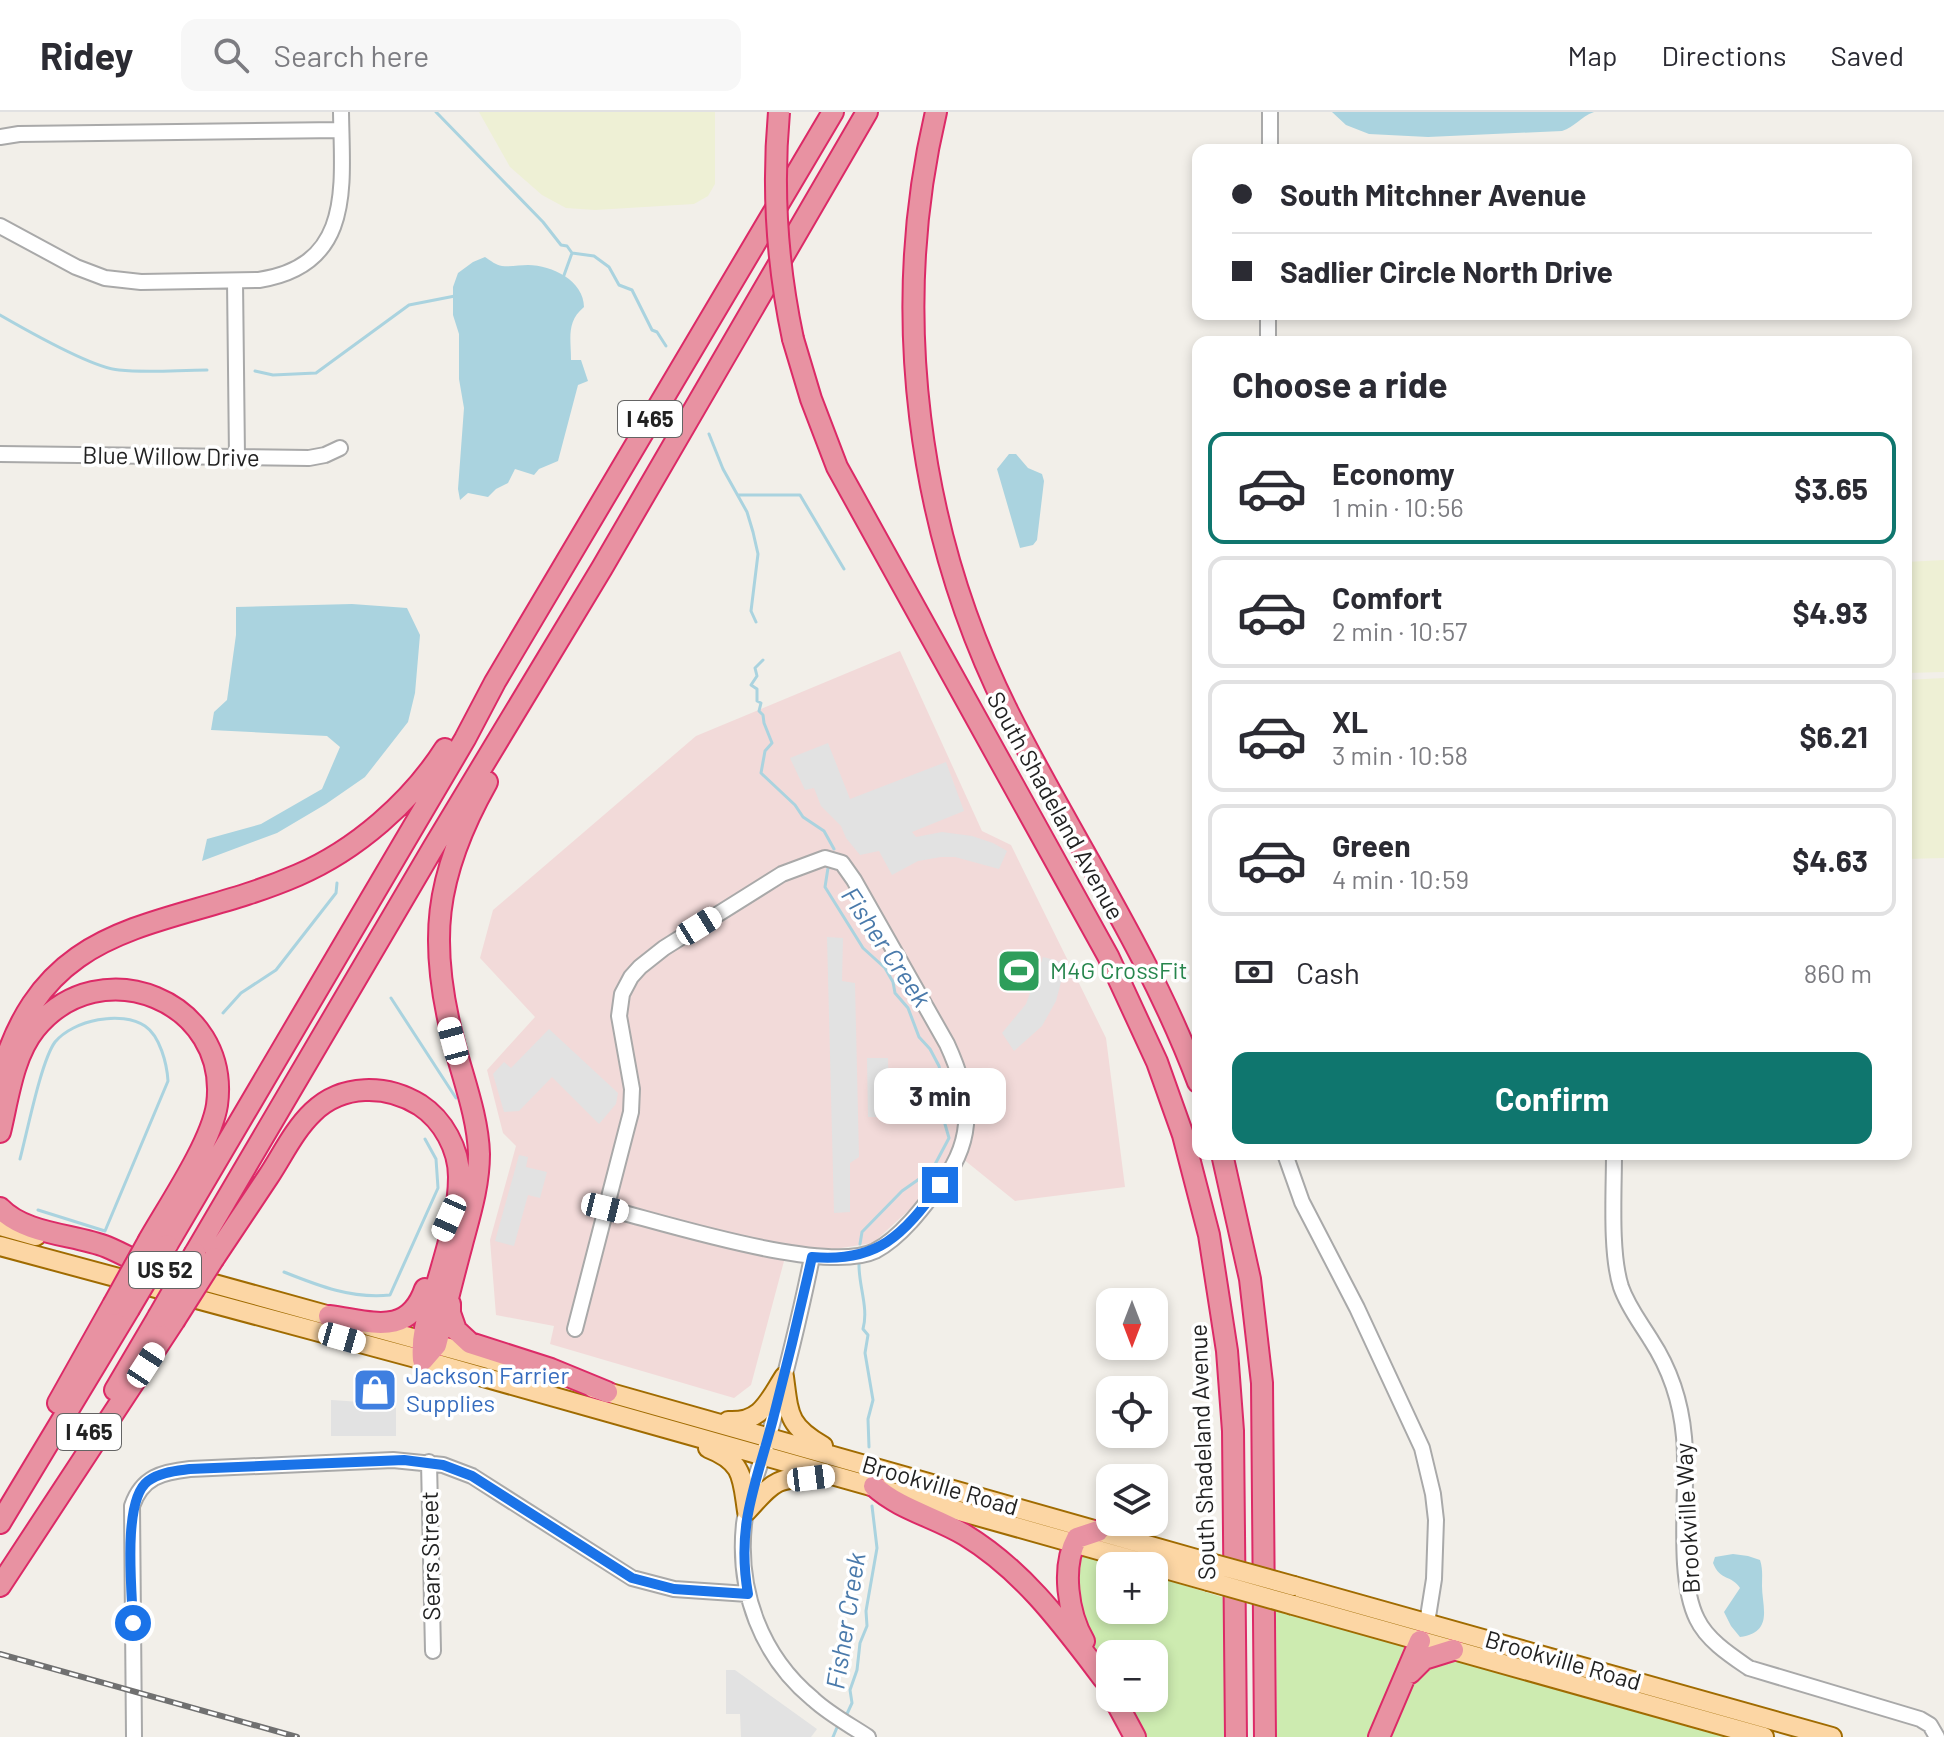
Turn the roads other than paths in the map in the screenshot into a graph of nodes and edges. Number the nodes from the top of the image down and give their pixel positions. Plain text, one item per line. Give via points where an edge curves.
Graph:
1 (341, 112) edge
2 (779, 112) edge
3 (826, 112) edge
4 (833, 112) edge
5 (867, 112) edge
6 (936, 112) edge
7 (1270, 112) edge
8 (341, 130) junction
9 (0, 137) edge
10 (1270, 144) edge
11 (805, 156) junction
12 (0, 226) edge
13 (235, 281) junction
14 (340, 448) dead end
15 (0, 454) edge
16 (237, 457) junction
17 (553, 650) junction
18 (495, 682) junction
19 (1192, 1068) edge
20 (0, 1079) edge
21 (0, 1132) edge
22 (1223, 1160) edge
23 (1287, 1160) edge
24 (1614, 1160) edge
25 (458, 1199) junction
26 (0, 1208) edge
27 (605, 1208) junction
28 (0, 1226) edge
29 (158, 1243) junction
30 (0, 1246) edge
31 (205, 1256) junction
32 (812, 1257) junction
33 (142, 1264) junction
34 (449, 1293) junction
35 (121, 1307) junction
36 (329, 1316) junction
37 (575, 1329) dead end
38 (427, 1348) junction
39 (784, 1377) junction
40 (607, 1392) junction
41 (701, 1419) junction
42 (674, 1430) junction
43 (766, 1447) junction
44 (842, 1457) junction
45 (429, 1462) junction
46 (833, 1475) junction
47 (874, 1486) junction
48 (747, 1511) junction
49 (0, 1516) edge
50 (0, 1523) edge
51 (1096, 1530) edge
52 (1096, 1531) edge
53 (1116, 1536) edge
54 (1074, 1543) junction
55 (0, 1586) edge
56 (748, 1594) junction
57 (1293, 1595) junction
58 (1424, 1632) junction
59 (1453, 1650) junction
60 (433, 1651) dead end
61 (1096, 1664) edge
62 (1096, 1671) edge
63 (1404, 1679) junction
64 (1122, 1712) edge
65 (134, 1737) edge
66 (868, 1737) edge
67 (1135, 1737) edge
68 (1236, 1737) edge
69 (1265, 1737) edge
70 (1379, 1737) edge
71 (1764, 1737) edge
72 (1832, 1737) edge
73 (1937, 1737) edge

1 - 8 street
2 - 68 highway, South Shadeland Avenue, bridge via 778,252 793,339 837,467 1108,956 1157,1062 1183,1135 1214,1261 1229,1364
3 - 11 highway
4 - 11 highway, I 465
5 - 17 highway, I 465
6 - 19 highway, South Shadeland Avenue via 919,221 915,329 925,448 947,552 1001,698 1143,956
7 - 10 street
8 - 9 street
8 - 13 street via 340,208 323,245 289,272
11 - 18 highway, I 465
12 - 13 street via 105,278
13 - 16 street
14 - 16 street, Blue Willow Drive via 309,458
15 - 16 street, Blue Willow Drive
17 - 31 highway, I 465 via 456,808
17 - 34 highway via 464,827 441,903 441,984 479,1152 474,1196
18 - 20 highway via 419,784 355,842 300,875 120,934 69,962 28,1007
18 - 29 highway, I 465
21 - 29 highway, US 52 via 24,1047 36,1027 66,1002 101,990 125,989 161,999 179,1011 209,1051 217,1106
22 - 69 highway via 1248,1269 1261,1374
23 - 58 street via 1302,1202 1427,1463 1436,1520
24 - 73 street, Brookville Way via 1618,1278 1666,1366 1682,1419 1686,1572 1697,1619 1727,1653 1749,1668 1920,1719
25 - 31 highway, US 52 via 455,1154 435,1117 397,1094 350,1092 329,1100 307,1118
25 - 36 highway, US 52 via 413,1313 390,1324
25 - 38 highway
26 - 33 highway via 27,1225 107,1247
27 - 32 street
27 - 32 street via 632,1105 619,1020 633,974 664,948 782,874 816,859 834,859 850,873 947,1044 961,1078 967,1120 963,1149 954,1166 893,1238 867,1253
27 - 37 street
28 - 33 main road, Brookville Road / US 52
29 - 35 highway, I 465, bridge
30 - 38 main road, Brookville Road
31 - 55 highway, I 465, bridge
32 - 39 street
33 - 36 main road, Brookville Road / US 52
34 - 38 highway
34 - 40 highway via 452,1321 470,1343
35 - 49 highway, US 52 via 18,1473
35 - 50 highway, I 465
36 - 38 main road, Brookville Road
38 - 40 main road, Brookville Road
38 - 42 main road, Brookville Road
39 - 41 main road via 753,1418
39 - 43 street
39 - 44 main road via 789,1416 796,1428
40 - 41 main road, Brookville Road
41 - 43 main road, Brookville Road
42 - 43 main road, Brookville Road
42 - 48 main road via 737,1467
43 - 44 main road, Brookville Road
43 - 46 main road, Brookville Road
43 - 48 street
44 - 51 main road, Brookville Road
45 - 56 street via 472,1476 632,1578 674,1589
45 - 60 street, Sears Street
45 - 65 street via 190,1469 146,1482 132,1506 131,1525
46 - 47 main road, Brookville Road
46 - 48 main road via 782,1479
47 - 54 main road, Brookville Road
47 - 62 highway via 886,1498 967,1536 1004,1564 1046,1605
48 - 56 street via 743,1557
52 - 54 highway via 1080,1535
53 - 57 main road, Brookville Road, bridge via 1207,1562
54 - 57 main road, Brookville Road, bridge via 1208,1581
54 - 61 highway via 1071,1604
56 - 66 street via 769,1650 789,1677
57 - 58 main road, Brookville Road
58 - 59 main road, Brookville Road
58 - 63 highway
58 - 72 main road, Brookville Road
59 - 63 highway via 1424,1659
59 - 71 main road, Brookville Road
63 - 70 highway
64 - 67 highway

